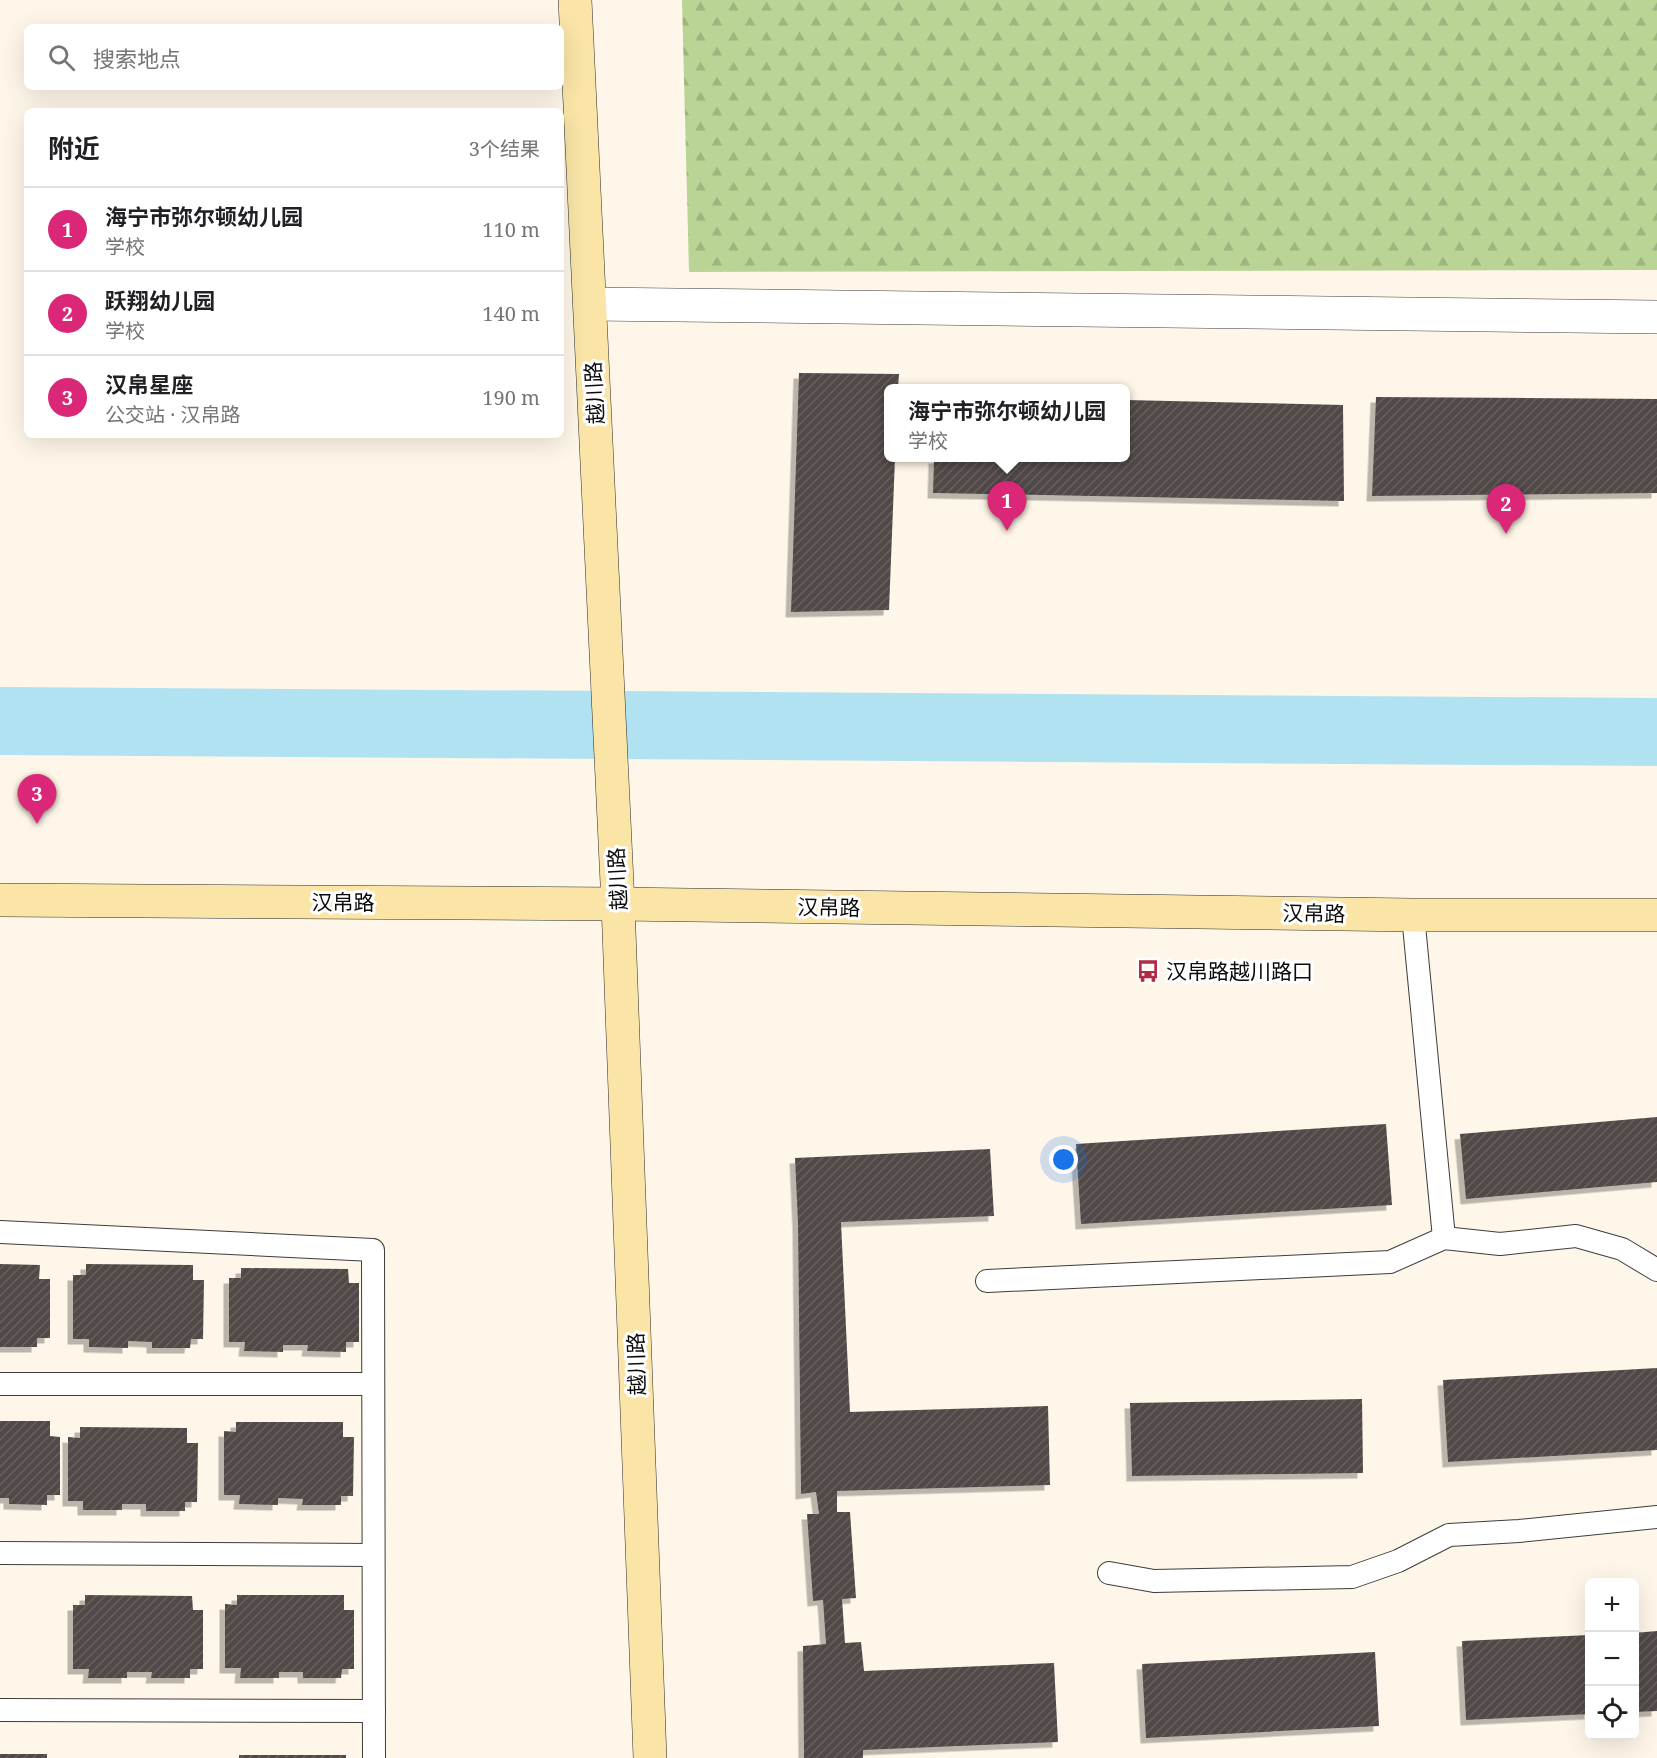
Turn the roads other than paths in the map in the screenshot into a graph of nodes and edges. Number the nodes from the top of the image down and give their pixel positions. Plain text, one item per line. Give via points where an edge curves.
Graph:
1 (575, 0) edge
2 (590, 304) junction
3 (1657, 317) edge
4 (0, 900) edge
5 (618, 904) junction
6 (1413, 915) junction
7 (1657, 915) edge
8 (0, 1233) edge
9 (1444, 1238) junction
10 (1657, 1270) edge
11 (987, 1281) dead end
12 (0, 1384) edge
13 (373, 1384) junction
14 (1657, 1518) edge
15 (0, 1553) edge
16 (374, 1555) junction
17 (1109, 1573) dead end
18 (0, 1710) edge
19 (374, 1711) junction
20 (374, 1758) edge
21 (650, 1758) edge

1 - 2 street, 越川路
2 - 3 street
2 - 5 street, 越川路
4 - 5 street, 汉帛路
5 - 6 street, 汉帛路
5 - 21 street, 越川路
6 - 7 street, 汉帛路
6 - 9 lane
8 - 13 lane via 373,1250
9 - 10 lane via 1500,1244 1576,1236 1622,1249
9 - 11 lane via 1390,1262
12 - 13 lane
13 - 16 lane
14 - 17 lane via 1449,1535 1398,1562 1352,1577 1154,1581
15 - 16 lane
16 - 19 lane
18 - 19 lane
19 - 20 lane

